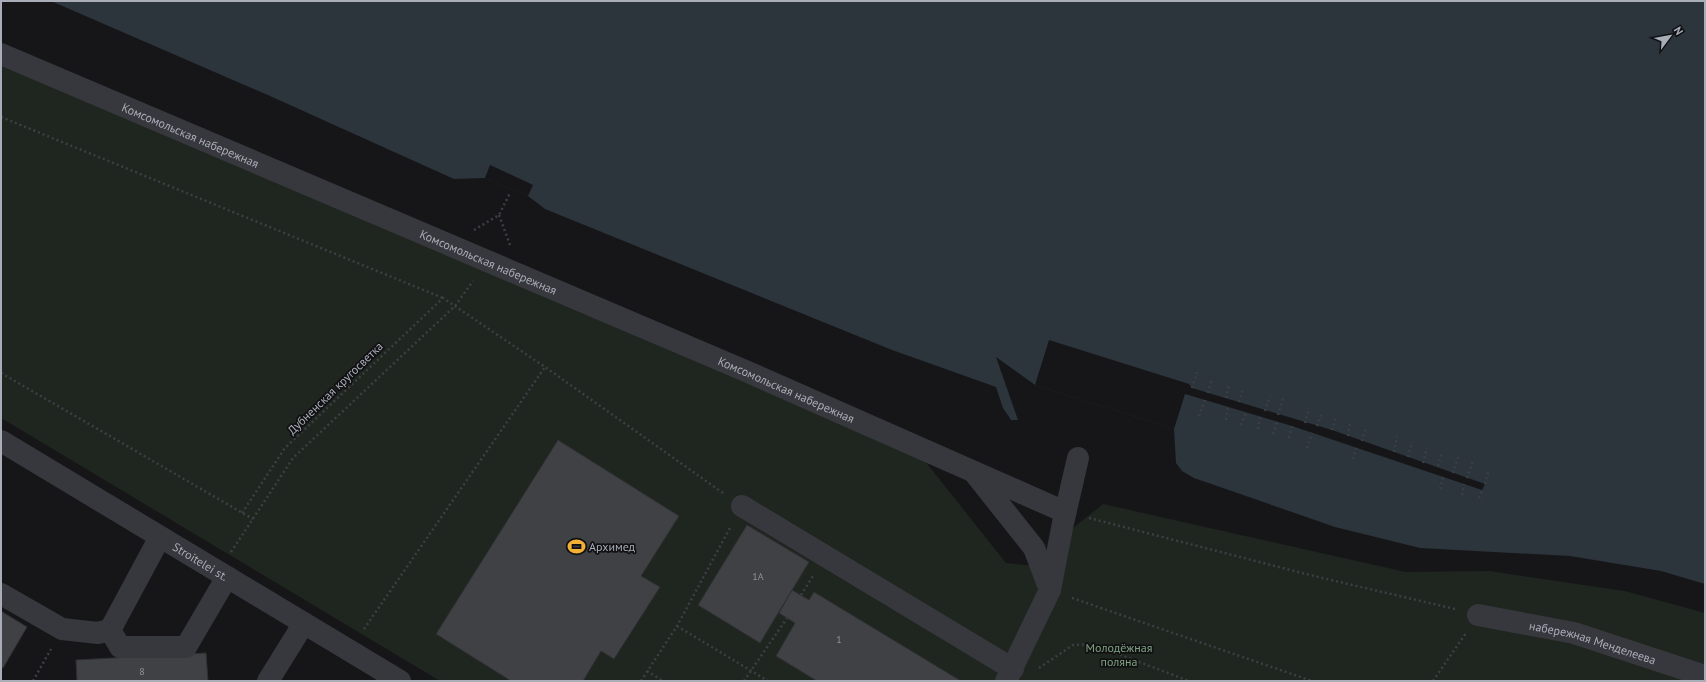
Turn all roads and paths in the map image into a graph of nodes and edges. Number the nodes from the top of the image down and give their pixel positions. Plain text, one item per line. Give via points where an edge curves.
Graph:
1 (1, 54) edge
2 (1, 117) edge
3 (510, 194) dead end
4 (450, 244) junction
5 (487, 261) junction
6 (443, 298) junction
7 (455, 306) junction
8 (545, 367) junction
9 (1197, 372) dead end
10 (1, 373) edge
11 (1212, 379) dead end
12 (1229, 384) dead end
13 (1192, 388) dead end
14 (1243, 388) dead end
15 (1208, 392) dead end
16 (1270, 396) dead end
17 (1226, 398) dead end
18 (1282, 399) dead end
19 (1205, 400) dead end
20 (1238, 402) dead end
21 (1228, 407) dead end
22 (1309, 408) dead end
23 (1265, 411) dead end
24 (1246, 412) dead end
25 (1322, 412) dead end
26 (1278, 415) dead end
27 (1199, 416) dead end
28 (1260, 417) dead end
29 (1336, 417) dead end
30 (1226, 420) dead end
31 (1277, 422) dead end
32 (1305, 423) dead end
33 (1350, 423) dead end
34 (1241, 426) dead end
35 (1292, 426) dead end
36 (1317, 426) dead end
37 (1366, 428) dead end
38 (1258, 429) dead end
39 (1332, 430) dead end
40 (1312, 433) dead end
41 (1273, 434) dead end
42 (1348, 436) dead end
43 (1397, 436) dead end
44 (1289, 438) dead end
45 (1, 441) edge
46 (1362, 441) dead end
47 (1412, 442) dead end
48 (1307, 448) dead end
49 (1356, 448) dead end
50 (1427, 448) dead end
51 (1394, 452) dead end
52 (1442, 454) dead end
53 (1408, 457) dead end
54 (1458, 457) dead end
55 (1078, 458) dead end
56 (1353, 459) dead end
57 (1473, 461) dead end
58 (1423, 463) dead end
59 (1438, 466) dead end
60 (1489, 469) dead end
61 (974, 473) junction
62 (1453, 473) dead end
63 (1443, 477) dead end
64 (1467, 478) dead end
65 (1464, 484) dead end
66 (1484, 484) dead end
67 (1440, 489) dead end
68 (1482, 490) dead end
69 (1462, 495) dead end
70 (1479, 498) dead end
71 (742, 506) junction
72 (1065, 512) junction
73 (242, 513) junction
74 (253, 519) junction
75 (160, 536) junction
76 (231, 552) dead end
77 (227, 577) junction
78 (1050, 590) junction
79 (1, 594) edge
80 (1478, 614) junction
81 (787, 618) dead end
82 (304, 623) junction
83 (677, 626) junction
84 (62, 629) junction
85 (364, 629) dead end
86 (110, 630) junction
87 (647, 671) junction
88 (752, 671) junction
89 (1010, 675) edge
90 (1705, 676) edge
91 (33, 681) edge
92 (268, 681) edge
93 (400, 681) edge
94 (641, 681) edge
95 (663, 681) edge
96 (744, 681) edge
97 (768, 681) edge
98 (1189, 681) edge
99 (1312, 681) edge
100 (1433, 681) edge

1 - 4 street, Комсомольская набережная
2 - 6 path
3 - 4 path via 499,215
4 - 5 street, Комсомольская набережная
5 - 7 path
5 - 61 street, Комсомольская набережная via 748,372
6 - 7 path
6 - 73 path, Дубненская кругосветка via 284,448
7 - 8 path
7 - 74 path via 293,458
8 - 71 path
8 - 85 path
9 - 13 path
10 - 73 path
11 - 15 path
12 - 17 path
14 - 20 path
16 - 23 path
18 - 26 path
19 - 27 path
21 - 30 path
22 - 32 path
24 - 34 path
25 - 36 path
28 - 38 path
29 - 39 path
31 - 41 path
33 - 42 path
35 - 44 path
37 - 46 path
40 - 48 path
43 - 51 path
45 - 75 street, Stroitelei st.
47 - 53 path
49 - 56 path
50 - 58 path
52 - 59 path
54 - 62 path
55 - 72 street
57 - 64 path
60 - 66 path
61 - 72 street, Комсомольская набережная
61 - 78 street via 1034,548
63 - 67 path
65 - 69 path
68 - 70 path
71 - 83 path
71 - 89 street
72 - 78 street
72 - 80 path via 1314,576
73 - 74 path
74 - 76 path
75 - 77 street, Stroitelei st.
75 - 86 street
77 - 82 street, Stroitelei st.
77 - 86 street via 186,647 120,647
78 - 89 street
78 - 99 path
79 - 84 street
80 - 90 street, набережная Менделеева via 1574,633
80 - 100 path
81 - 88 path
82 - 92 street
82 - 93 street, Stroitelei st.
83 - 87 path
83 - 88 path
84 - 86 street via 98,633
84 - 91 path
87 - 94 path
87 - 95 path
88 - 96 path
88 - 97 path
89 - 98 path via 1028,676 1073,645 1092,644

